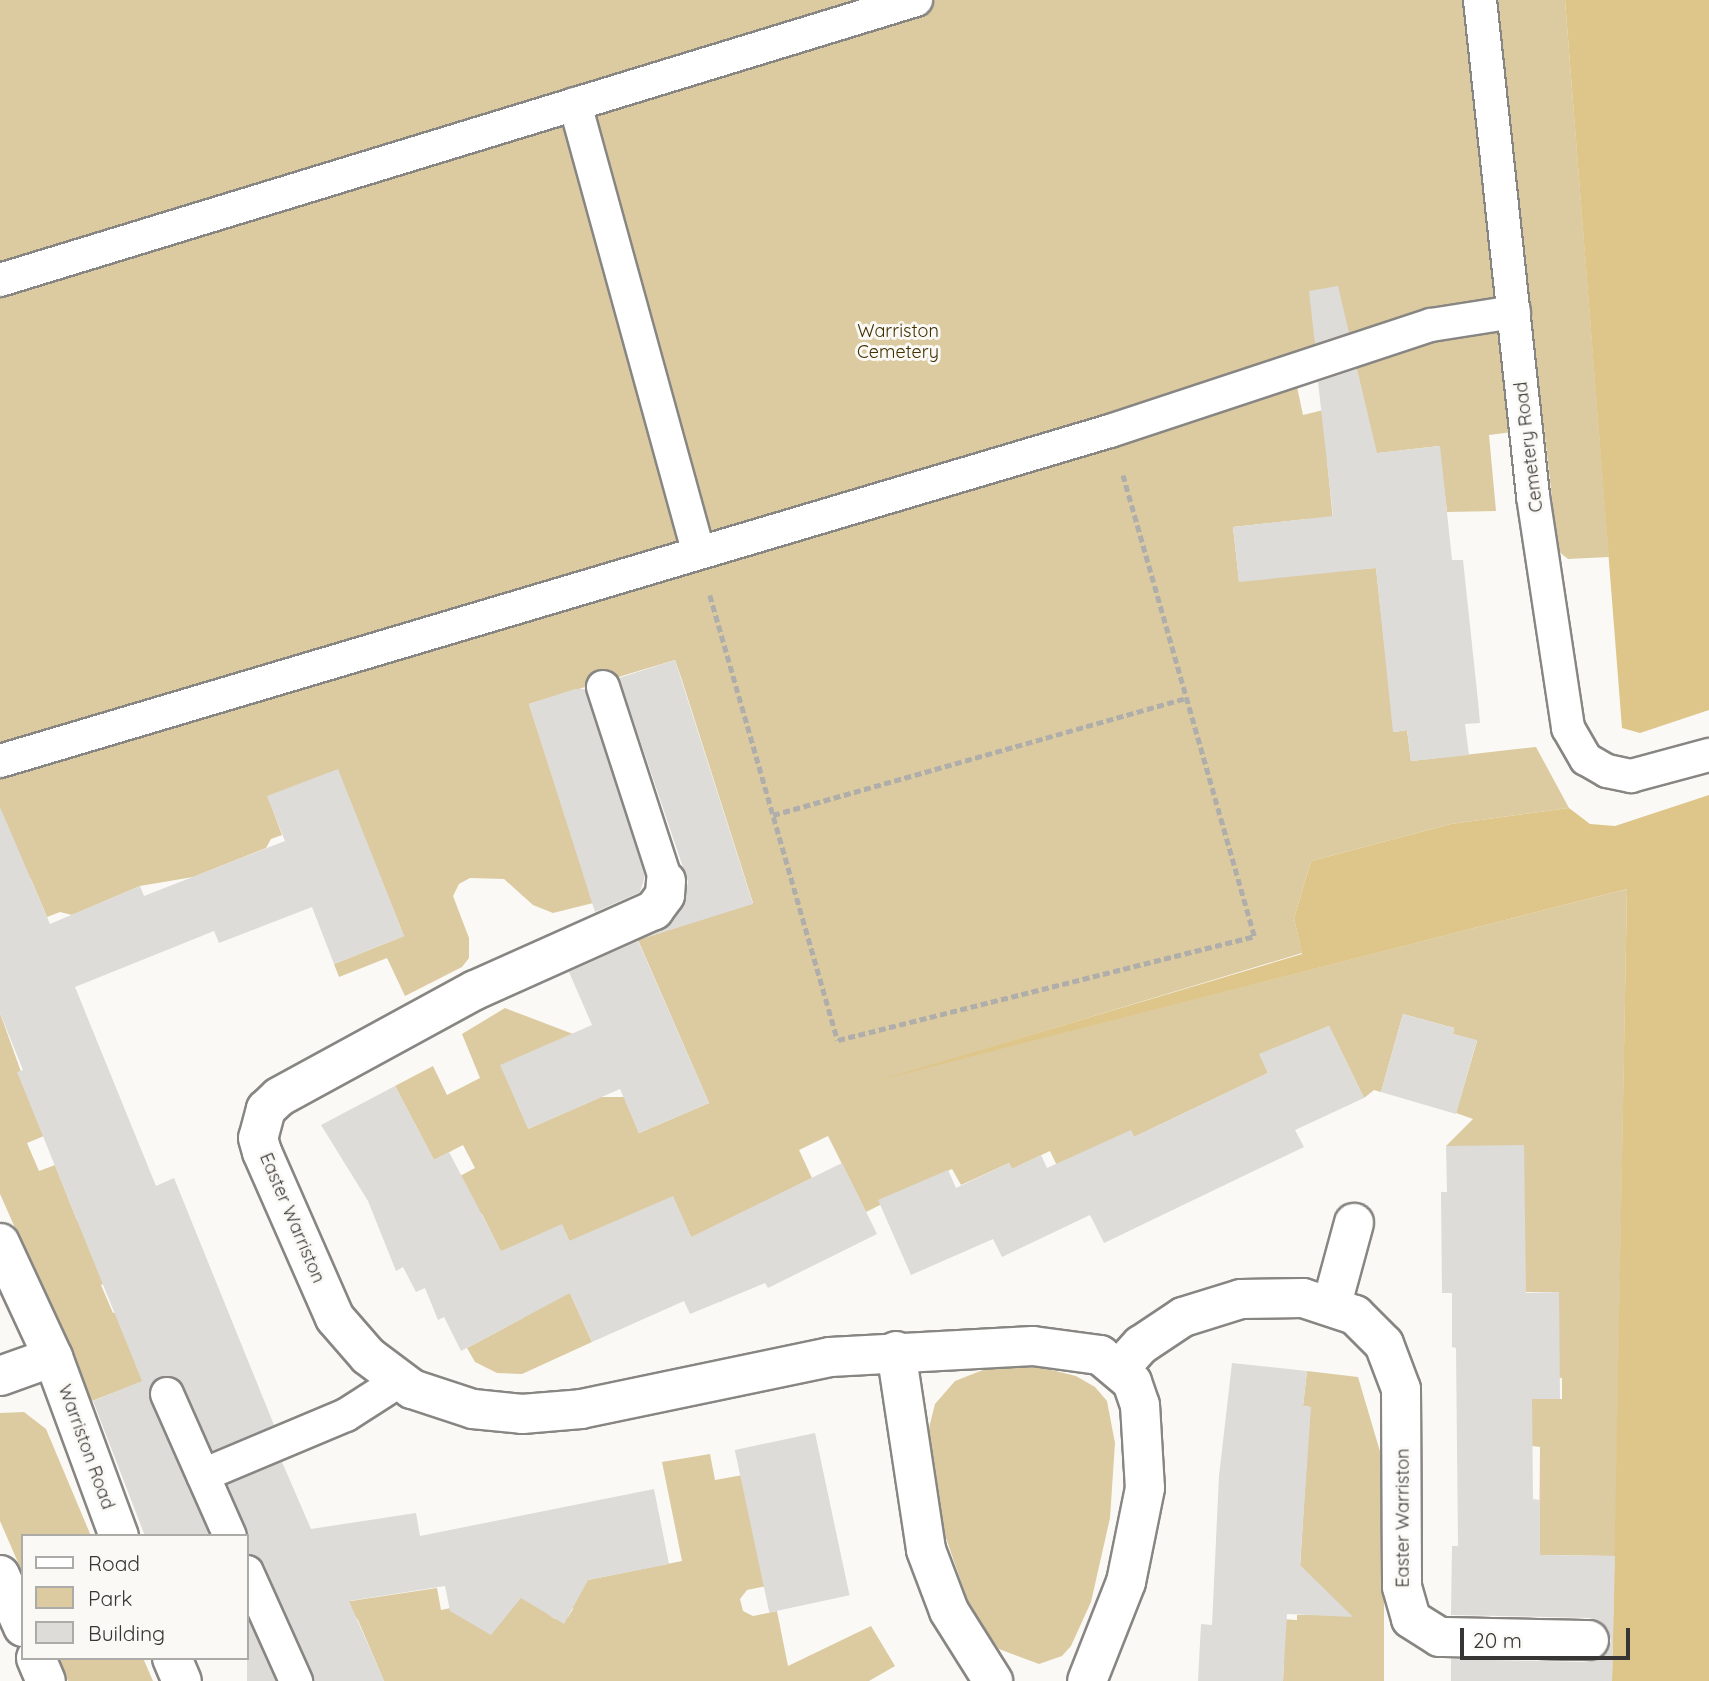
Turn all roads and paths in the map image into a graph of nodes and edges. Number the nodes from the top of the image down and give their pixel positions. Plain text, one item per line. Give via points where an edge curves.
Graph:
1 (916, 0) edge
2 (1480, 0) edge
3 (575, 104) junction
4 (0, 280) edge
5 (1514, 312) junction
6 (1110, 430) junction
7 (698, 552) junction
8 (603, 687) dead end
9 (1186, 698) junction
10 (1709, 755) edge
11 (0, 761) edge
12 (773, 815) junction
13 (666, 881) joint
14 (1354, 1223) dead end
15 (0, 1243) edge
16 (1332, 1304) junction
17 (895, 1351) junction
18 (53, 1357) junction
19 (1120, 1368) junction
20 (0, 1376) edge
21 (399, 1381) junction
22 (167, 1394) dead end
23 (203, 1475) junction
24 (119, 1534) edge
25 (229, 1534) edge
26 (248, 1574) edge
27 (0, 1575) edge
28 (21, 1622) edge
29 (1589, 1640) dead end
30 (37, 1660) edge
31 (173, 1660) edge
32 (46, 1681) edge
33 (182, 1681) edge
34 (296, 1681) edge
35 (993, 1681) edge
36 (1087, 1681) edge

1 - 3 lane
2 - 5 lane, Cemetery Road
3 - 4 lane
3 - 7 lane
5 - 6 lane via 1431,325
5 - 10 lane, Cemetery Road via 1533,496 1568,727 1587,759 1607,771 1632,776
6 - 7 lane
6 - 9 path
7 - 11 lane
7 - 12 path
8 - 13 lane, Easter Warriston
9 - 12 path
9 - 12 path via 1254,936 838,1040
13 - 21 street, Easter Warriston via 665,895 654,910 475,990 279,1097 266,1109 258,1138 262,1152 335,1318 368,1356
14 - 16 street
15 - 18 street, Warriston Road
16 - 19 street, Easter Warriston via 1272,1298 1211,1306 1160,1331
16 - 29 street, Easter Warriston via 1370,1328 1384,1344 1398,1376 1402,1587 1411,1619 1440,1637
17 - 19 street, Easter Warriston via 1068,1348 1100,1355
17 - 21 street, Easter Warriston via 830,1357 582,1409 542,1413 473,1409 431,1397
17 - 35 street via 926,1550 953,1619
18 - 20 street
18 - 24 street, Warriston Road
19 - 36 street via 1132,1382 1140,1405 1145,1488 1126,1582
21 - 23 lane via 346,1415
22 - 23 lane
23 - 25 lane
26 - 34 lane
27 - 28 street
30 - 32 street
31 - 33 street

